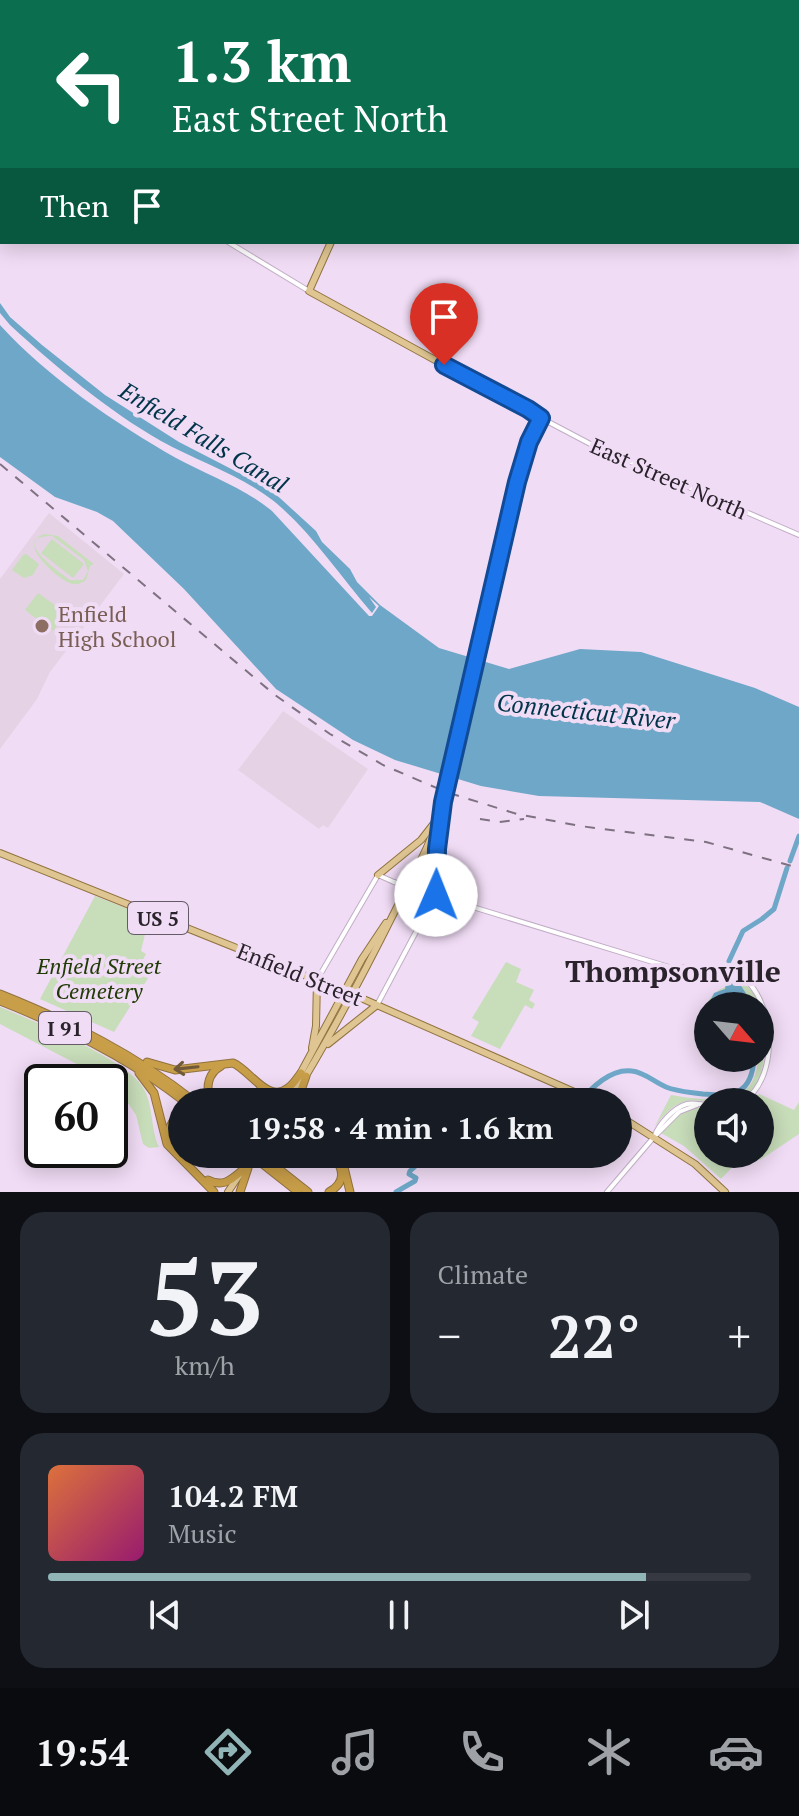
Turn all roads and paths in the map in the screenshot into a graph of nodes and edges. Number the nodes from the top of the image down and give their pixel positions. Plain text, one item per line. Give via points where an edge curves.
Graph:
1 (231, 244) edge
2 (330, 244) edge
3 (309, 291) junction
4 (541, 418) junction
5 (799, 535) edge
6 (443, 800) junction
7 (439, 816) junction
8 (0, 853) edge
9 (378, 875) junction
10 (435, 897) junction
11 (395, 911) junction
12 (317, 980) junction
13 (0, 994) edge
14 (0, 1001) edge
15 (377, 1005) junction
16 (110, 1044) junction
17 (318, 1056) junction
18 (126, 1061) junction
19 (308, 1061) junction
20 (304, 1075) junction
21 (176, 1088) edge
22 (208, 1088) edge
23 (260, 1088) edge
24 (296, 1088) edge
25 (301, 1088) edge
26 (567, 1088) edge
27 (758, 1088) edge
28 (168, 1090) edge
29 (694, 1106) edge
30 (632, 1124) edge
31 (654, 1137) junction
32 (195, 1168) edge
33 (242, 1168) edge
34 (246, 1168) edge
35 (248, 1168) edge
36 (272, 1168) junction
37 (341, 1168) edge
38 (346, 1168) edge
39 (214, 1192) edge
40 (231, 1192) edge
41 (240, 1192) edge
42 (291, 1192) edge
43 (298, 1192) edge
44 (308, 1192) edge
45 (317, 1192) edge
46 (329, 1192) edge
47 (350, 1192) edge
48 (607, 1192) edge
49 (725, 1192) edge

1 - 3 main road, East Street North
2 - 3 main road
3 - 4 main road, East Street North
4 - 5 main road, East Street North
4 - 6 main road, bridge via 517,482
6 - 7 main road
6 - 10 main road
7 - 9 main road via 421,840
7 - 11 main road
8 - 12 main road, Enfield Street / US 5
9 - 10 main road, bridge
9 - 12 main road
10 - 15 main road
10 - 27 main road via 669,967 734,971 755,990 767,1017 764,1078
11 - 17 main road
11 - 19 main road via 362,959
12 - 15 main road, Enfield Street / US 5, bridge
12 - 19 main road
13 - 16 highway, I 91
14 - 18 highway, I 91
15 - 17 main road
15 - 26 main road, Enfield Street / US 5
20 -> 16 highway via 288,1089 273,1092 233,1063 167,1069
16 - 21 highway, I 91
17 - 20 main road
18 - 28 highway, I 91
18 - 39 highway via 153,1090 167,1144
19 - 20 main road
20 - 24 main road
20 - 25 highway
22 - 23 highway via 217,1068 227,1065 240,1069
29 - 31 main road via 676,1115
30 - 31 main road
31 - 48 main road
31 - 49 main road
32 - 33 highway via 214,1183 226,1183
34 - 40 main road
35 - 41 highway
36 - 42 highway
36 - 43 highway
36 - 44 highway
36 - 45 highway
37 - 46 highway via 338,1186
38 - 47 highway

